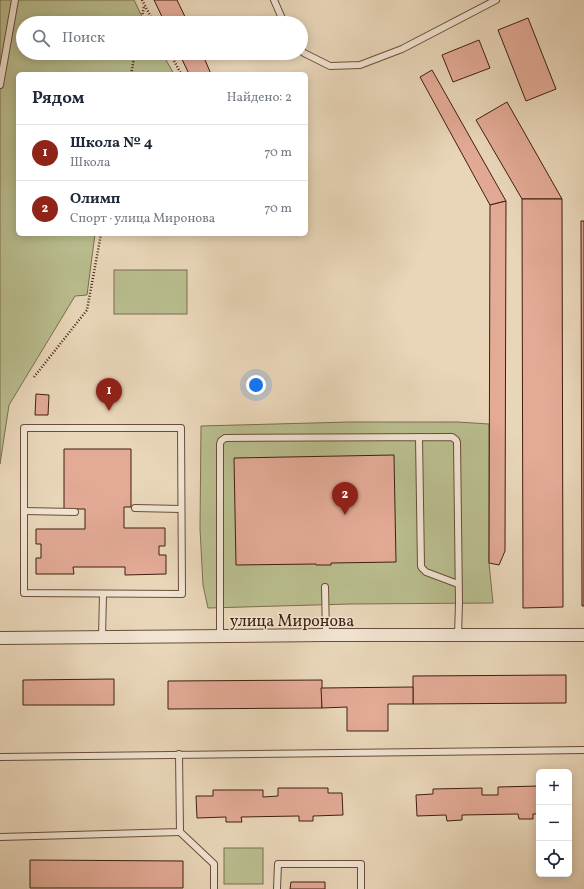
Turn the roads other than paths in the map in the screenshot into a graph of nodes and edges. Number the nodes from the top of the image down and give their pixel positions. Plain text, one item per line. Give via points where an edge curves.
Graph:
1 (15, 0) edge
2 (274, 0) edge
3 (496, 0) edge
4 (281, 16) edge
5 (308, 55) edge
6 (0, 85) edge
7 (419, 437) junction
8 (135, 508) dead end
9 (181, 509) junction
10 (24, 511) junction
11 (75, 512) dead end
12 (458, 584) junction
13 (325, 587) dead end
14 (103, 594) junction
15 (326, 635) junction
16 (458, 635) junction
17 (584, 635) edge
18 (220, 636) junction
19 (102, 637) junction
20 (0, 638) edge
21 (584, 750) edge
22 (179, 754) junction
23 (0, 757) edge
24 (180, 832) junction
25 (0, 837) edge
26 (214, 889) edge
27 (277, 889) edge
28 (361, 889) edge

1 - 6 lane
2 - 4 lane
3 - 5 lane via 402,49 360,65 330,66
7 - 12 lane via 421,566 426,572
7 - 12 lane via 452,437 457,442
7 - 18 lane via 223,439 220,444
8 - 9 lane
9 - 10 lane via 181,428 24,428
9 - 14 lane via 182,594
10 - 11 lane
10 - 14 lane via 24,593
12 - 16 lane
13 - 15 lane
14 - 19 lane
15 - 16 street, улица Миронова
15 - 18 street, улица Миронова
16 - 17 street, улица Миронова
18 - 19 street, улица Миронова
19 - 20 street, улица Миронова
21 - 22 lane
22 - 23 lane
22 - 24 lane
24 - 25 lane
24 - 26 lane via 214,864
27 - 28 lane via 278,864 361,864

